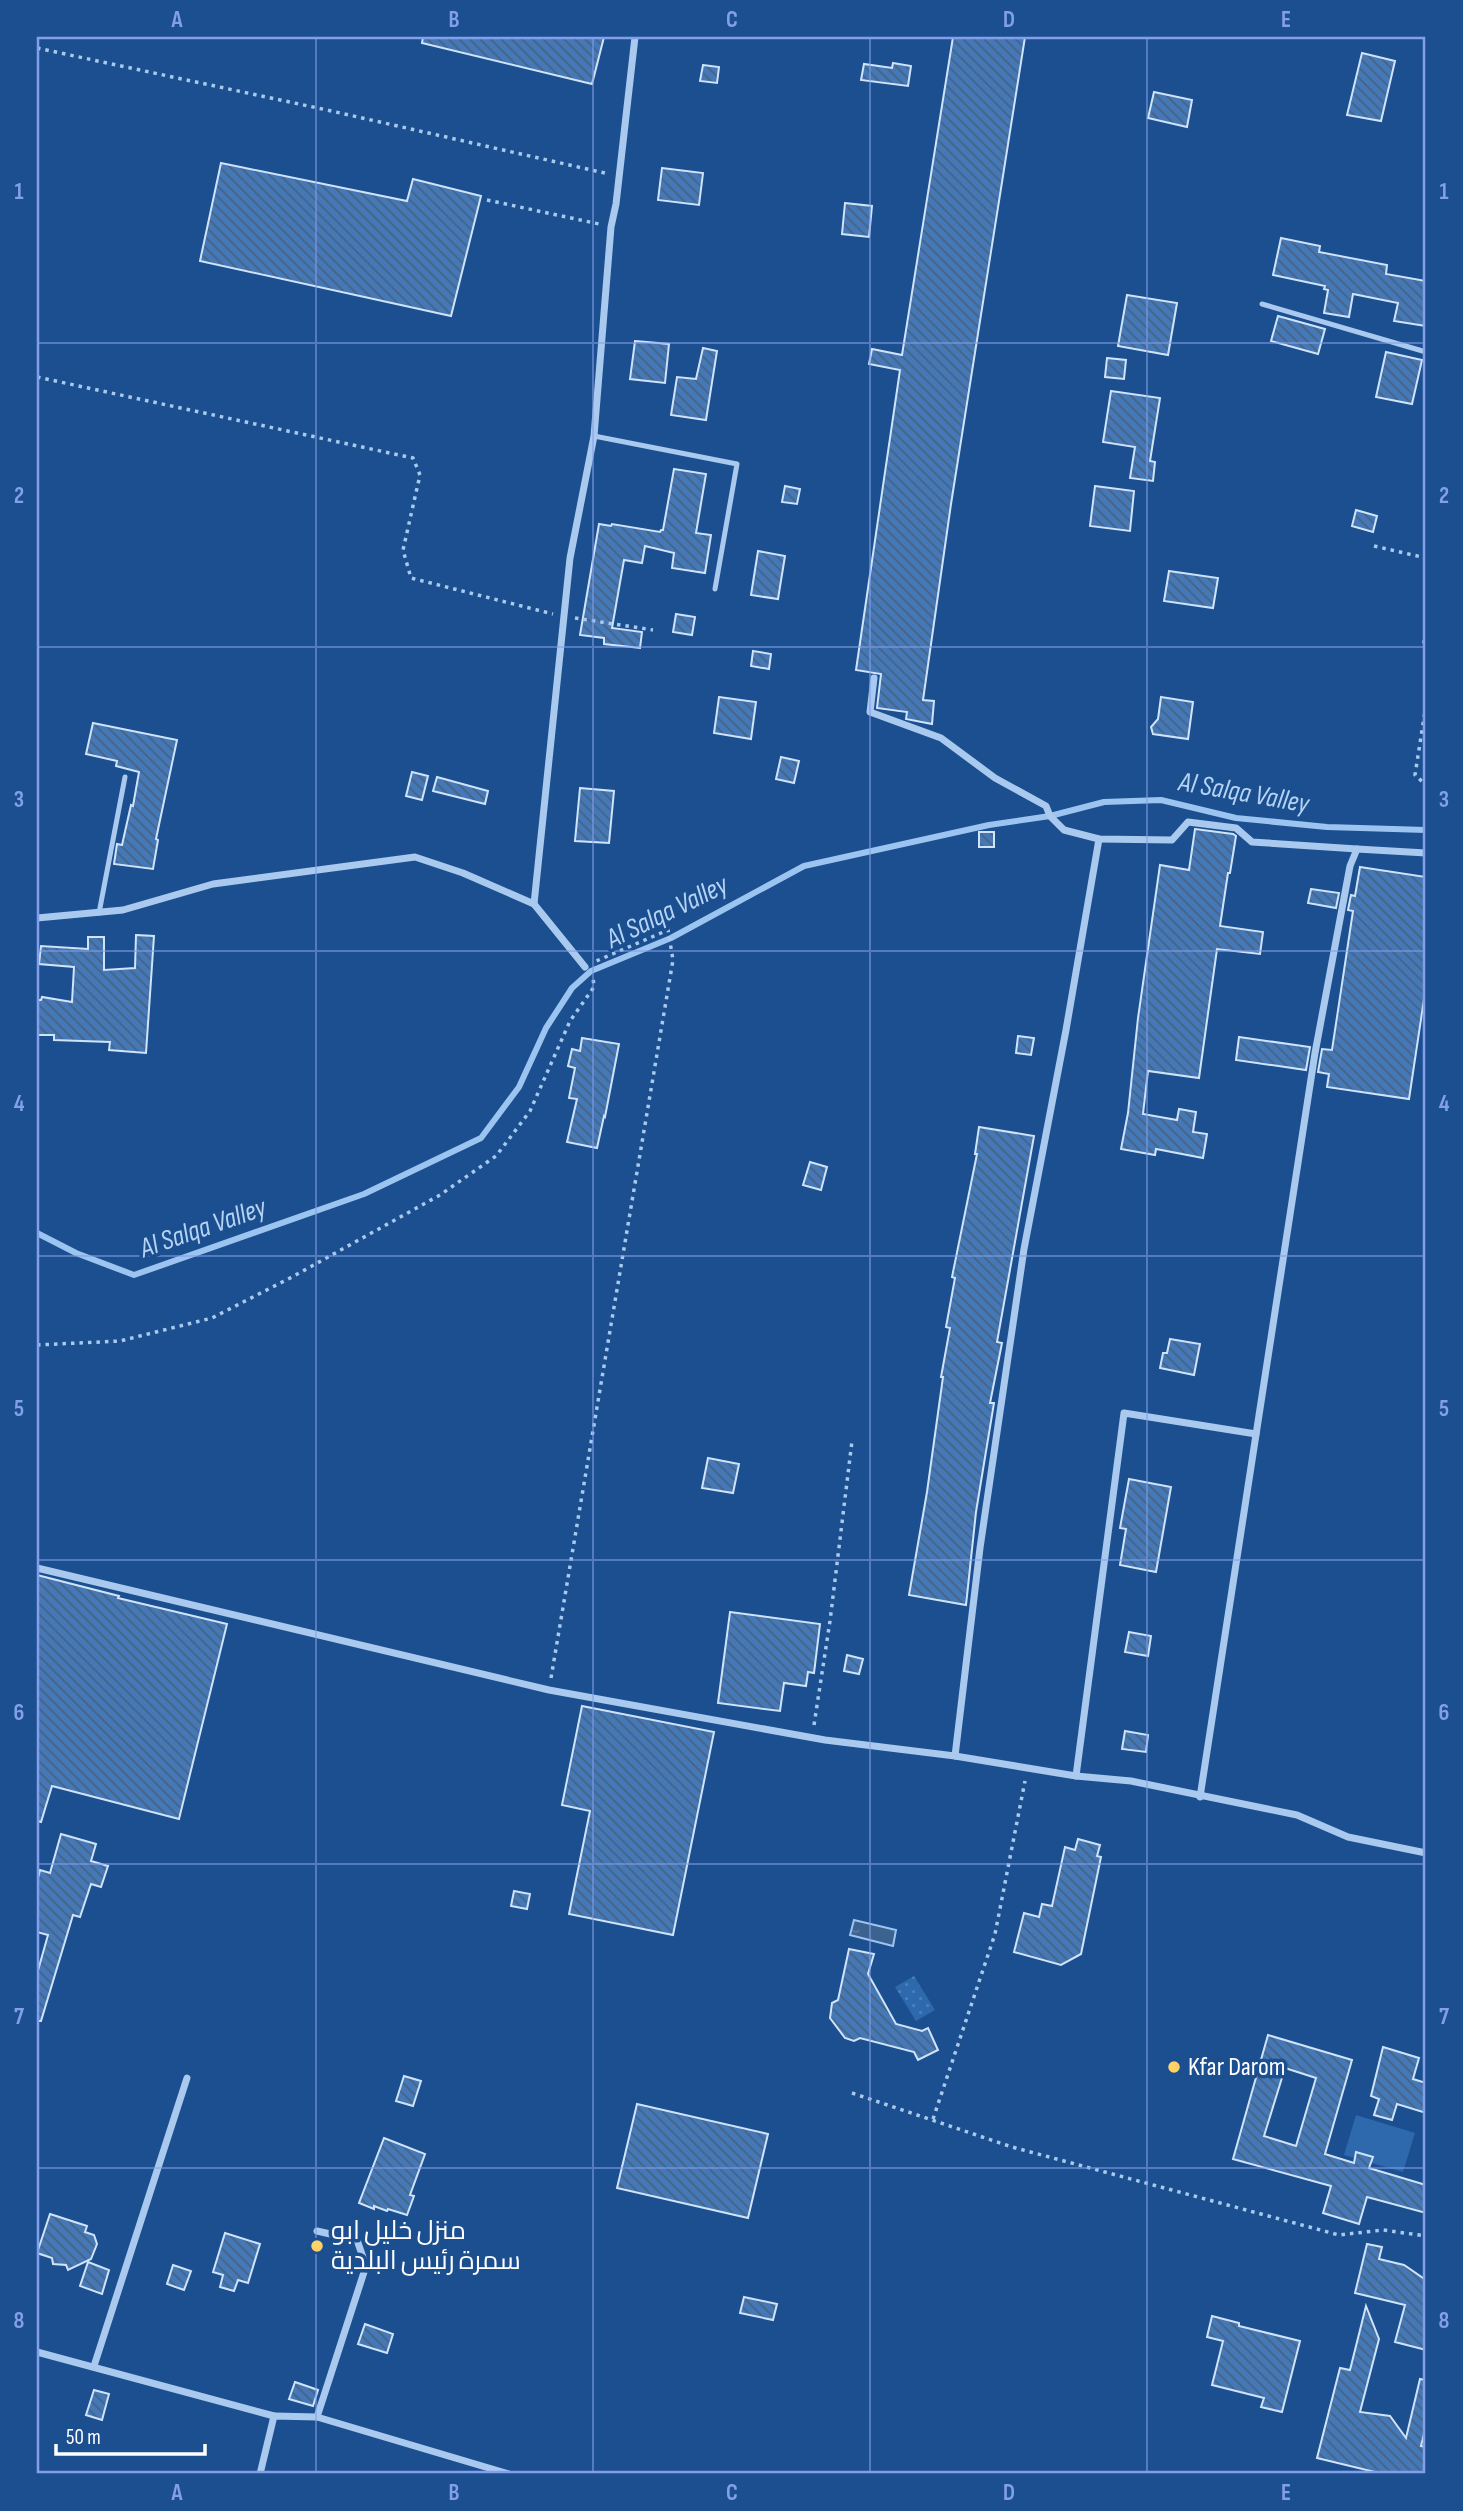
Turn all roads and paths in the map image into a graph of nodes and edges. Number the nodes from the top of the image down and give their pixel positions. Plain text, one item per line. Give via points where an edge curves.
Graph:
1 (635, 37) edge
2 (37, 48) edge
3 (618, 176) junction
4 (488, 200) dead end
5 (611, 227) junction
6 (1262, 304) dead end
7 (1426, 352) edge
8 (37, 377) edge
9 (594, 436) junction
10 (1374, 546) dead end
11 (1426, 558) edge
12 (715, 589) dead end
13 (562, 617) junction
14 (653, 629) dead end
15 (1426, 632) edge
16 (1426, 648) edge
17 (874, 678) dead end
18 (1426, 705) edge
19 (125, 777) dead end
20 (1426, 785) edge
21 (1099, 839) junction
22 (1357, 849) junction
23 (1426, 853) edge
24 (534, 904) junction
25 (99, 913) junction
26 (37, 918) edge
27 (585, 967) junction
28 (37, 1345) edge
29 (1256, 1434) junction
30 (852, 1441) dead end
31 (37, 1567) edge
32 (549, 1690) junction
33 (812, 1738) junction
34 (955, 1756) junction
35 (1028, 1768) junction
36 (1076, 1776) junction
37 (1199, 1797) junction
38 (1426, 1853) edge
39 (187, 2078) dead end
40 (852, 2092) dead end
41 (933, 2119) junction
42 (317, 2231) dead end
43 (1426, 2236) edge
44 (37, 2352) edge
45 (94, 2366) junction
46 (274, 2416) junction
47 (317, 2417) junction
48 (260, 2474) edge
49 (509, 2474) edge

1 - 3 street
2 - 3 path
3 - 5 street
4 - 5 path
5 - 9 street
6 - 7 lane
8 - 13 path via 413,457 420,475 403,550 411,578
9 - 12 lane via 737,464
9 - 13 street
10 - 11 path
13 - 14 path
13 - 24 street
15 - 16 path
17 - 21 street via 870,712 941,738 995,778 1046,806 1064,830
18 - 20 path via 1415,775
19 - 25 lane
21 - 22 street via 1172,839 1188,822 1236,828 1252,842
21 - 34 street via 1022,1262
22 - 23 street
22 - 29 street via 1315,1053
24 - 25 street via 415,857 213,884
24 - 27 street
25 - 26 street
27 - 28 path via 592,971 594,987 570,1021 530,1111 496,1156 440,1195 212,1318 120,1341
27 - 32 path via 668,930 673,960
29 - 36 street via 1124,1413
29 - 37 street
30 - 33 path
31 - 32 street
32 - 33 street
33 - 34 street
34 - 35 street
35 - 36 street
35 - 41 path via 995,1934
36 - 37 street via 1131,1781
37 - 38 street via 1297,1815 1348,1837
39 - 45 street
40 - 41 path
41 - 43 path via 1012,2147 1339,2235 1383,2230
42 - 47 street via 357,2240 366,2266
44 - 45 street
45 - 46 street
46 - 47 street
46 - 48 street
47 - 49 street

